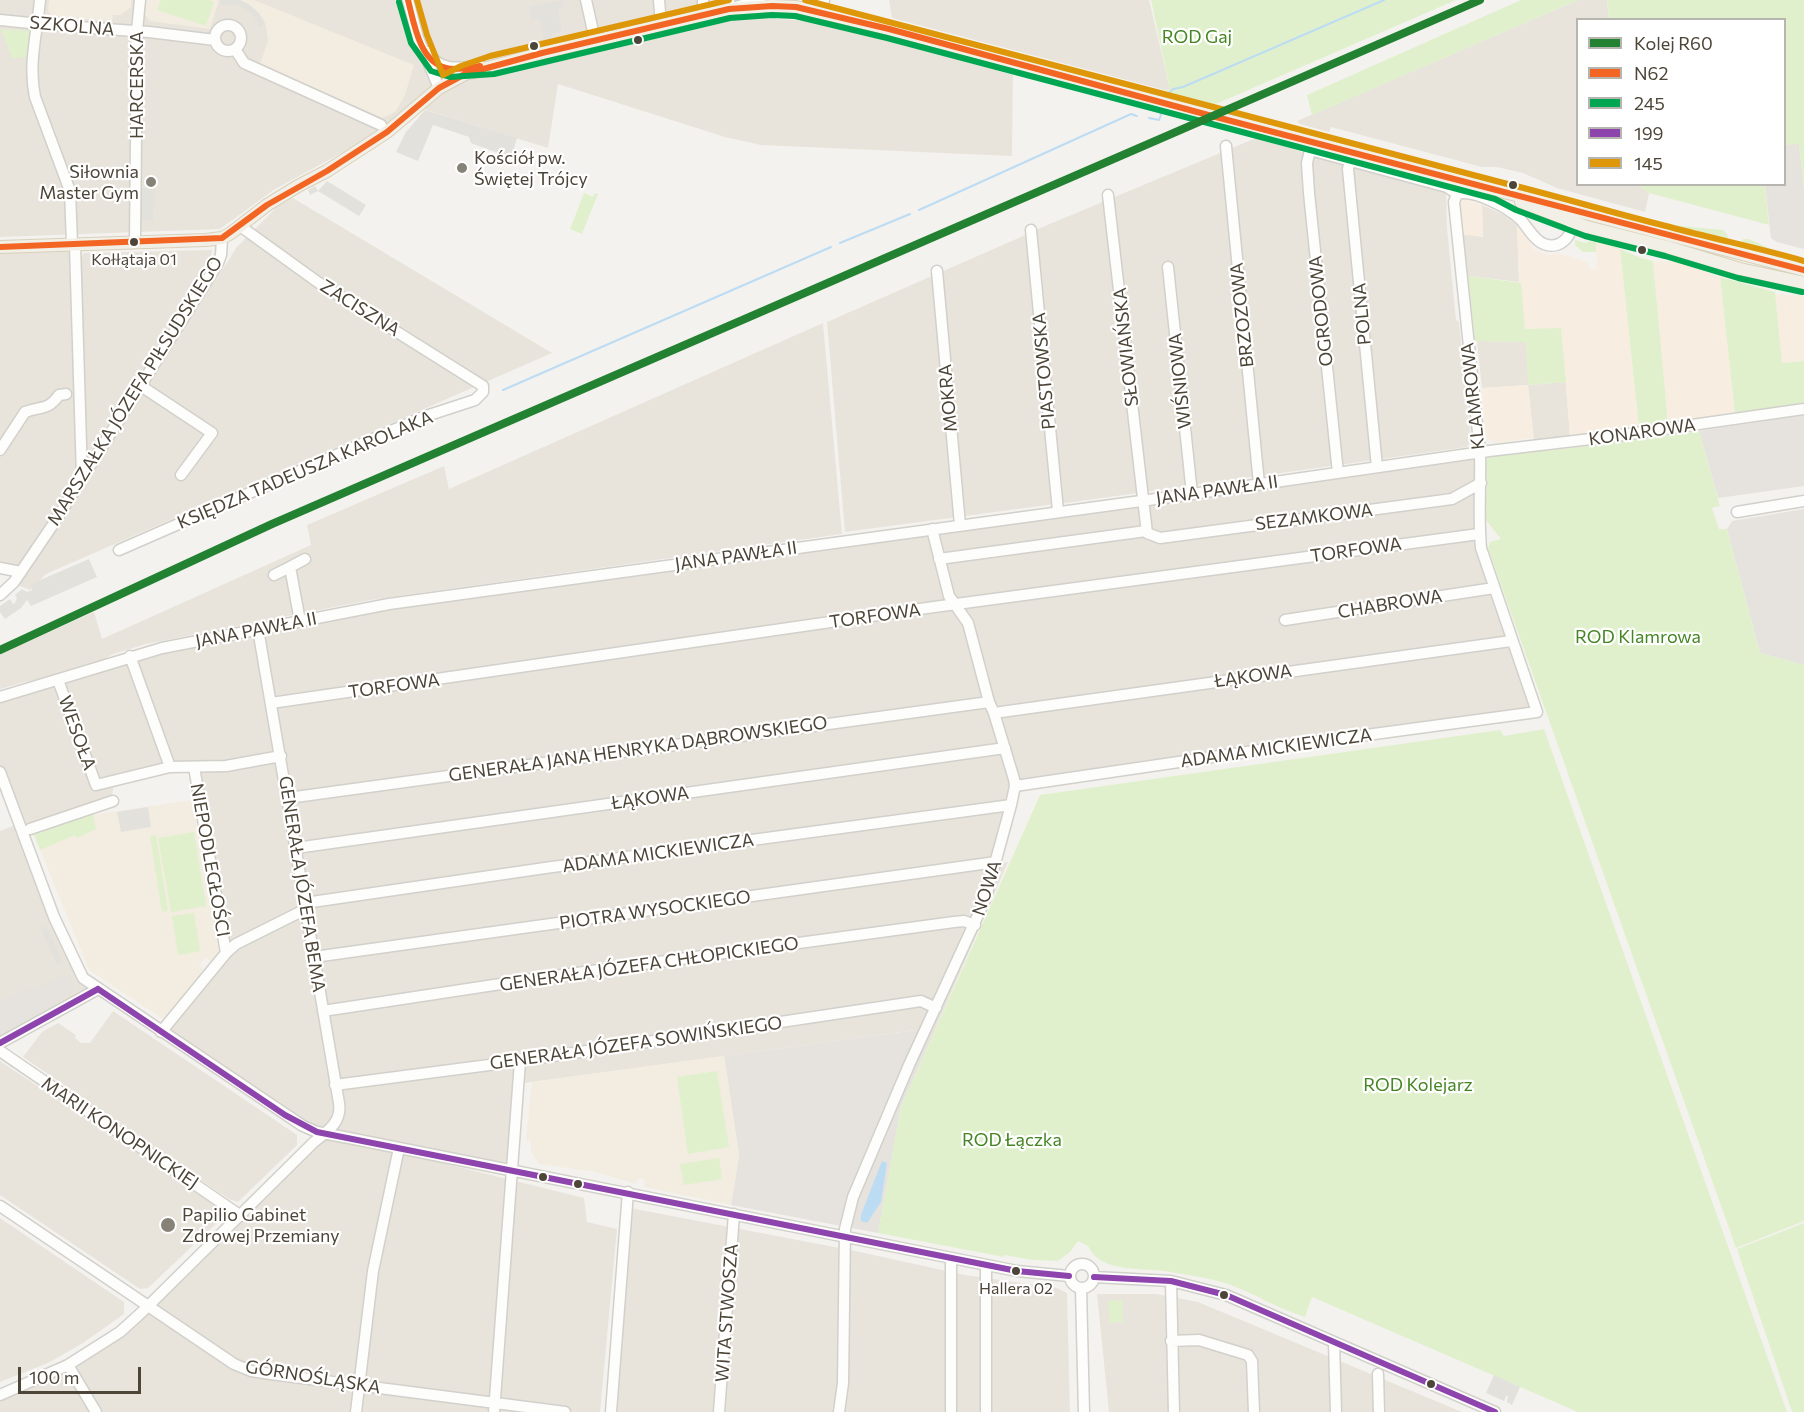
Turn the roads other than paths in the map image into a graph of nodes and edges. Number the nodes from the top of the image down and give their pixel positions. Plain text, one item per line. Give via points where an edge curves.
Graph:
1 (40, 0) edge
2 (140, 0) edge
3 (408, 0) edge
4 (586, 0) edge
5 (659, 0) edge
6 (703, 0) edge
7 (760, 0) edge
8 (729, 5) edge
9 (822, 6) edge
10 (703, 15) junction
11 (0, 20) edge
12 (38, 24) junction
13 (661, 25) junction
14 (137, 31) junction
15 (418, 38) junction
16 (215, 40) junction
17 (595, 40) junction
18 (234, 49) junction
19 (492, 65) junction
20 (439, 88) junction
21 (381, 125) dead end
22 (1226, 146) dead end
23 (1350, 160) junction
24 (1457, 194) junction
25 (1108, 195) dead end
26 (1574, 217) junction
27 (240, 226) junction
28 (1031, 230) dead end
29 (222, 238) junction
30 (135, 242) junction
31 (73, 244) junction
32 (0, 247) edge
33 (1168, 267) dead end
34 (1804, 270) edge
35 (937, 271) dead end
36 (1804, 283) edge
37 (141, 386) junction
38 (483, 386) joint
39 (66, 394) dead end
40 (1804, 409) edge
41 (0, 450) edge
42 (1479, 452) junction
43 (1377, 467) junction
44 (1338, 473) junction
45 (181, 475) dead end
46 (82, 478) junction
47 (1482, 483) junction
48 (1258, 484) junction
49 (1192, 494) junction
50 (1143, 500) junction
51 (1804, 501) edge
52 (1058, 511) junction
53 (1737, 512) dead end
54 (960, 525) junction
55 (932, 529) junction
56 (1146, 531) junction
57 (1479, 534) junction
58 (119, 550) dead end
59 (305, 559) dead end
60 (939, 559) junction
61 (290, 567) junction
62 (0, 568) edge
63 (21, 572) junction
64 (274, 574) dead end
65 (1494, 588) junction
66 (0, 595) edge
67 (955, 605) junction
68 (1285, 620) dead end
69 (300, 621) junction
70 (258, 629) junction
71 (1511, 641) junction
72 (130, 656) junction
73 (58, 680) junction
74 (0, 697) edge
75 (989, 702) junction
76 (271, 703) junction
77 (1537, 712) joint
78 (994, 713) junction
79 (1005, 748) junction
80 (281, 756) junction
81 (170, 767) junction
82 (194, 767) junction
83 (0, 772) edge
84 (1015, 786) junction
85 (288, 798) junction
86 (113, 801) dead end
87 (1011, 805) junction
88 (30, 829) dead end
89 (296, 848) junction
90 (996, 862) junction
91 (305, 906) junction
92 (975, 925) junction
93 (225, 953) junction
94 (314, 957) junction
95 (98, 989) junction
96 (936, 1008) junction
97 (323, 1011) junction
98 (161, 1032) junction
99 (0, 1043) edge
100 (0, 1051) edge
101 (520, 1061) junction
102 (335, 1085) junction
103 (325, 1133) junction
104 (399, 1148) junction
105 (511, 1169) junction
106 (628, 1192) junction
107 (0, 1206) edge
108 (735, 1214) junction
109 (241, 1216) junction
110 (846, 1237) junction
111 (951, 1258) junction
112 (986, 1264) junction
113 (1069, 1276) junction
114 (1094, 1277) junction
115 (1170, 1281) junction
116 (1081, 1288) junction
117 (148, 1306) junction
118 (1171, 1341) junction
119 (1334, 1343) junction
120 (69, 1365) junction
121 (1378, 1374) dead end
122 (359, 1386) junction
123 (0, 1395) edge
124 (494, 1408) edge
125 (96, 1412) edge
126 (356, 1412) edge
127 (565, 1412) edge
128 (611, 1412) edge
129 (719, 1412) edge
130 (839, 1412) edge
131 (951, 1412) edge
132 (986, 1412) edge
133 (1084, 1412) edge
134 (1174, 1412) edge
135 (1254, 1412) edge
136 (1336, 1412) edge
137 (1379, 1412) edge
138 (1496, 1412) edge

1 - 12 street
2 - 14 street, HARCERSKA
3 - 15 street
4 - 17 street
5 - 13 street
6 - 10 street
7 - 8 street
8 - 9 main road, MARSZAŁKA JÓZEFA PIŁSUDSKIEGO
8 - 10 main road, MARSZAŁKA JÓZEFA PIŁSUDSKIEGO
9 - 26 main road, MARSZAŁKA JÓZEFA PIŁSUDSKIEGO via 1498,191 1519,202
10 - 13 main road, MARSZAŁKA JÓZEFA PIŁSUDSKIEGO
11 - 12 street, SZKOLNA
12 - 14 street, SZKOLNA
12 - 31 street via 32,85 70,191
13 - 17 main road, MARSZAŁKA JÓZEFA PIŁSUDSKIEGO
14 - 16 street, SZKOLNA
14 - 30 street, HARCERSKA
15 - 19 street via 433,59 447,68
15 - 20 street
16 - 18 street, SZKOLNA via 221,49
16 - 18 street via 221,28 235,28 240,38
17 - 19 main road, MARSZAŁKA JÓZEFA PIŁSUDSKIEGO
18 - 21 street, SZKOLNA via 244,63
19 - 20 main road, MARSZAŁKA JÓZEFA PIŁSUDSKIEGO
20 - 27 main road, MARSZAŁKA JÓZEFA PIŁSUDSKIEGO via 387,132 267,205
22 - 48 street, BRZOZOWA
23 - 24 street via 1447,187
23 - 43 street, POLNA
23 - 44 street, OGRODOWA via 1310,150 1307,163
24 - 26 street via 1505,208 1542,244 1550,246 1566,240
24 - 42 street, KLAMROWA via 1454,201
25 - 50 street, SŁOWIAŃSKA
26 - 34 main road
26 - 36 main road via 1740,269
27 - 29 main road, MARSZAŁKA JÓZEFA PIŁSUDSKIEGO
27 - 38 street, ZACISZNA via 297,268
28 - 52 street, PIASTOWSKA
29 - 30 main road
29 - 37 street, MARSZAŁKA JÓZEFA PIŁSUDSKIEGO via 218,263
30 - 31 main road
31 - 32 main road
31 - 46 street
33 - 49 street, WIŚNIOWA
35 - 54 street, MOKRA
37 - 45 street via 212,433
37 - 46 street, MARSZAŁKA JÓZEFA PIŁSUDSKIEGO
38 - 58 street, KSIĘDZA TADEUSZA KAROLAKA via 475,400 423,417
39 - 41 street via 59,394 46,408 25,412
40 - 42 street, KONAROWA
42 - 43 street, JANA PAWŁA II
42 - 47 street, KLAMROWA
43 - 44 street, JANA PAWŁA II
44 - 48 street, JANA PAWŁA II
46 - 63 street, MARSZAŁKA JÓZEFA PIŁSUDSKIEGO
47 - 56 street, SEZAMKOWA via 1452,500 1160,538
47 - 57 street, KLAMROWA
48 - 49 street, JANA PAWŁA II
49 - 50 street, JANA PAWŁA II
50 - 52 street, JANA PAWŁA II
50 - 56 street
51 - 53 street
52 - 54 street, JANA PAWŁA II
54 - 55 street, JANA PAWŁA II
55 - 60 street, NOWA
55 - 69 street, JANA PAWŁA II via 389,604
56 - 60 street, SEZAMKOWA
57 - 65 street, KLAMROWA
57 - 67 street, TORFOWA
59 - 61 street
60 - 67 street, NOWA
61 - 64 street
61 - 69 street
62 - 63 street
63 - 66 street, MARSZAŁKA JÓZEFA PIŁSUDSKIEGO
65 - 68 street, CHABROWA
65 - 71 street, KLAMROWA
67 - 75 street, NOWA via 968,624
67 - 76 street, TORFOWA
69 - 70 street, JANA PAWŁA II
70 - 72 street, JANA PAWŁA II
70 - 76 street, GENERAŁA JÓZEFA BEMA
71 - 77 street, KLAMROWA
71 - 78 street, ŁĄKOWA
72 - 73 street, JANA PAWŁA II
72 - 81 street, NIEPODLEGŁOŚCI
73 - 74 street, JANA PAWŁA II
73 - 81 street, WESOŁA via 96,786
75 - 78 street, NOWA
75 - 85 street, GENERAŁA JANA HENRYKA DĄBROWSKIEGO
76 - 80 street, GENERAŁA JÓZEFA BEMA
77 - 84 street, ADAMA MICKIEWICZA
78 - 79 street, NOWA
79 - 84 street, NOWA
79 - 89 street, ŁĄKOWA
80 - 82 street via 226,766
80 - 85 street, GENERAŁA JÓZEFA BEMA
81 - 82 street
82 - 93 street, NIEPODLEGŁOŚCI
83 - 95 street via 54,918 81,975
84 - 87 street, NOWA
85 - 89 street, GENERAŁA JÓZEFA BEMA
86 - 88 street
87 - 90 street, NOWA
87 - 91 street, ADAMA MICKIEWICZA
89 - 91 street, GENERAŁA JÓZEFA BEMA
90 - 92 street, NOWA
90 - 94 street, PIOTRA WYSOCKIEGO
91 - 93 street, ADAMA MICKIEWICZA
91 - 94 street, GENERAŁA JÓZEFA BEMA
92 - 96 street, NOWA
92 - 97 street, GENERAŁA JÓZEFA CHŁOPICKIEGO via 954,922
93 - 98 street, ADAMA MICKIEWICZA
94 - 97 street, GENERAŁA JÓZEFA BEMA
95 - 98 street
95 - 99 street
96 - 101 street, GENERAŁA JÓZEFA SOWIŃSKIEGO via 921,1001
96 - 110 street, NOWA via 858,1184
97 - 102 street, GENERAŁA JÓZEFA BEMA
98 - 103 street via 303,1126
100 - 109 street, MARII KONOPNICKIEJ
101 - 102 street, GENERAŁA JÓZEFA SOWIŃSKIEGO
101 - 105 street
102 - 103 street, GENERAŁA JÓZEFA BEMA via 339,1115
103 - 104 street
103 - 109 street, GENERAŁA JÓZEFA BEMA
104 - 105 street
104 - 122 street via 373,1271
105 - 106 street
105 - 124 street
106 - 108 street
106 - 128 street
107 - 117 street, GÓRNOŚLĄSKA
108 - 110 street
108 - 129 street, WITA STWOSZA
109 - 117 street, GENERAŁA JÓZEFA BEMA
110 - 111 street
110 - 130 street, NOWA
111 - 112 street
111 - 131 street
112 - 113 street
112 - 132 street
113 - 114 street via 1075,1265 1084,1263 1092,1268
113 - 116 street
114 - 115 street
114 - 116 street via 1090,1285
115 - 118 street
115 - 119 street via 1239,1300
116 - 133 street
117 - 120 street, GENERAŁA JÓZEFA BEMA via 120,1332
117 - 122 street, GÓRNOŚLĄSKA via 244,1369
118 - 134 street
118 - 135 street via 1199,1340 1248,1355 1252,1361
119 - 136 street
119 - 138 street
120 - 123 street, GENERAŁA JÓZEFA BEMA
120 - 125 street
121 - 137 street
122 - 124 street, GÓRNOŚLĄSKA
122 - 126 street
124 - 127 street, GÓRNOŚLĄSKA

